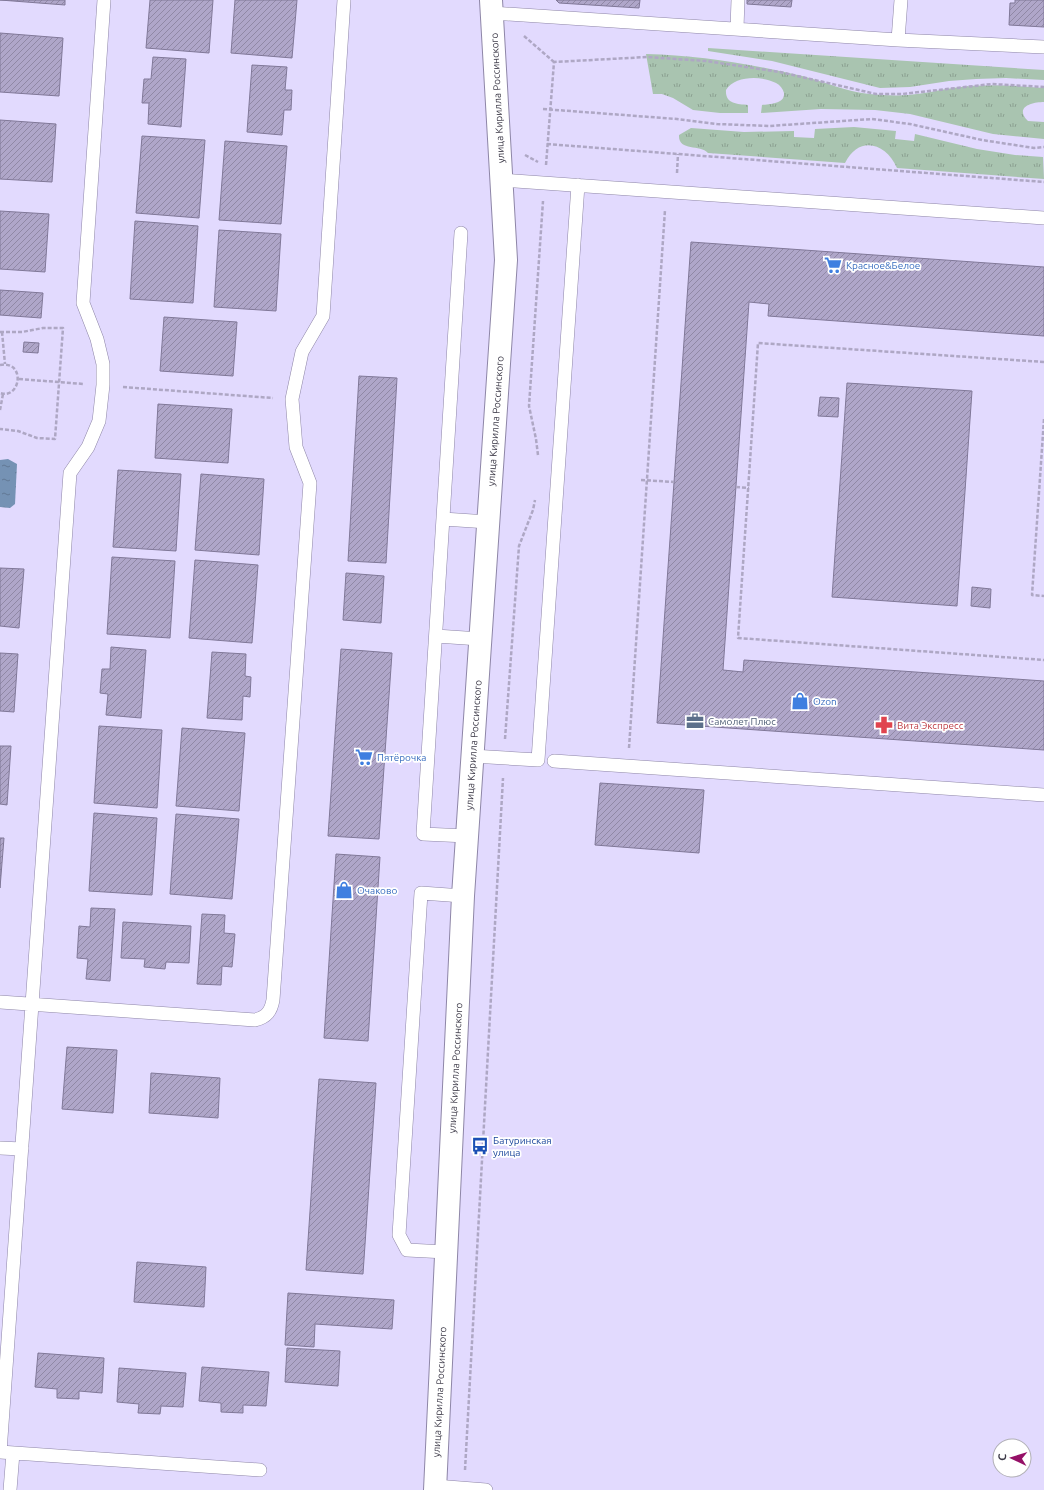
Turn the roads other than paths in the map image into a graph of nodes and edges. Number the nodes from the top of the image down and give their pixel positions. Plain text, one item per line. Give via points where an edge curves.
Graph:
1 (104, 0) edge
2 (344, 0) edge
3 (738, 0) edge
4 (901, 0) edge
5 (492, 6) edge
6 (737, 28) junction
7 (898, 40) junction
8 (1044, 47) edge
9 (501, 180) junction
10 (578, 185) junction
11 (1044, 218) edge
12 (461, 233) dead end
13 (444, 519) junction
14 (488, 522) junction
15 (436, 636) junction
16 (480, 639) junction
17 (472, 756) junction
18 (554, 761) dead end
19 (1044, 795) edge
20 (467, 836) junction
21 (463, 896) junction
22 (0, 1002) edge
23 (32, 1004) junction
24 (0, 1148) edge
25 (22, 1149) junction
26 (446, 1252) junction
27 (6, 1296) edge
28 (13, 1453) junction
29 (260, 1470) dead end
30 (435, 1488) edge
31 (10, 1490) edge
32 (486, 1490) edge

1 - 23 lane via 82,303 97,339 103,364 103,385 99,421 88,447 70,473
2 - 23 lane via 323,316 302,352 292,399 296,447 310,483 274,1000 271,1010 264,1018 255,1020
3 - 6 lane
4 - 7 lane
5 - 6 lane
5 - 9 main road, улица Кирилла Россинского
6 - 7 lane
7 - 8 lane
9 - 10 lane
9 - 14 main road, улица Кирилла Россинского via 506,260
10 - 11 lane
10 - 17 lane via 538,760
12 - 13 lane
13 - 14 lane
13 - 15 lane
14 - 16 main road, улица Кирилла Россинского
15 - 16 lane
15 - 20 lane via 423,834
16 - 17 main road, улица Кирилла Россинского
17 - 20 main road, улица Кирилла Россинского
18 - 19 lane
20 - 21 main road, улица Кирилла Россинского
21 - 26 main road, улица Кирилла Россинского
21 - 26 lane via 421,893 399,1235 407,1250
22 - 23 lane
23 - 25 lane
24 - 25 lane
25 - 27 lane
26 - 30 main road, улица Кирилла Россинского
27 - 28 lane via 0,1452
28 - 29 lane
28 - 31 lane
30 - 32 lane

